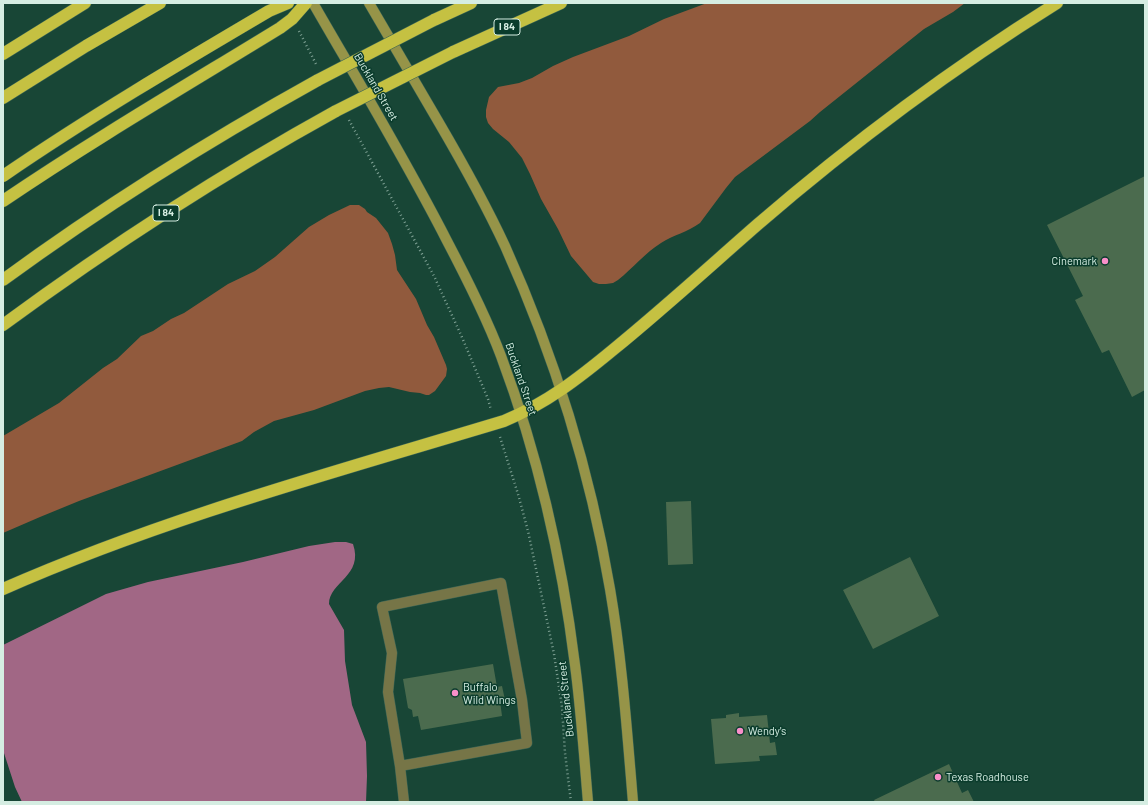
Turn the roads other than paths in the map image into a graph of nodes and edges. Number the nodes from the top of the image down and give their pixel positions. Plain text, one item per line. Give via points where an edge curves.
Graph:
1 (85, 3) edge
2 (160, 3) edge
3 (288, 3) edge
4 (306, 3) edge
5 (313, 3) edge
6 (369, 3) edge
7 (471, 3) edge
8 (561, 3) edge
9 (1057, 3) edge
10 (3, 54) edge
11 (3, 98) edge
12 (3, 176) edge
13 (3, 201) edge
14 (3, 280) edge
15 (3, 326) edge
16 (560, 390) junction
17 (520, 414) junction
18 (3, 589) edge
19 (400, 766) junction
20 (404, 802) edge
21 (588, 802) edge
22 (633, 802) edge

1 - 10 highway
2 - 11 highway
3 - 12 highway via 269,11 106,108
4 - 13 highway via 280,28 98,139
5 - 17 main road, Buckland Street via 401,155 456,258 494,340
6 - 16 main road via 485,205 522,286
7 - 14 highway, bridge via 318,80 178,161
8 - 15 highway, I 84, bridge via 453,52 336,111 260,154 104,253
9 - 16 highway via 954,71 862,138 768,215 592,368
16 - 17 highway
16 - 22 main road via 594,506 610,589 622,676
17 - 18 highway via 145,533
17 - 21 main road, Buckland Street via 547,509 563,583 575,666
19 - 19 lane via 388,692 392,653 382,607 501,583 527,743
19 - 20 lane

